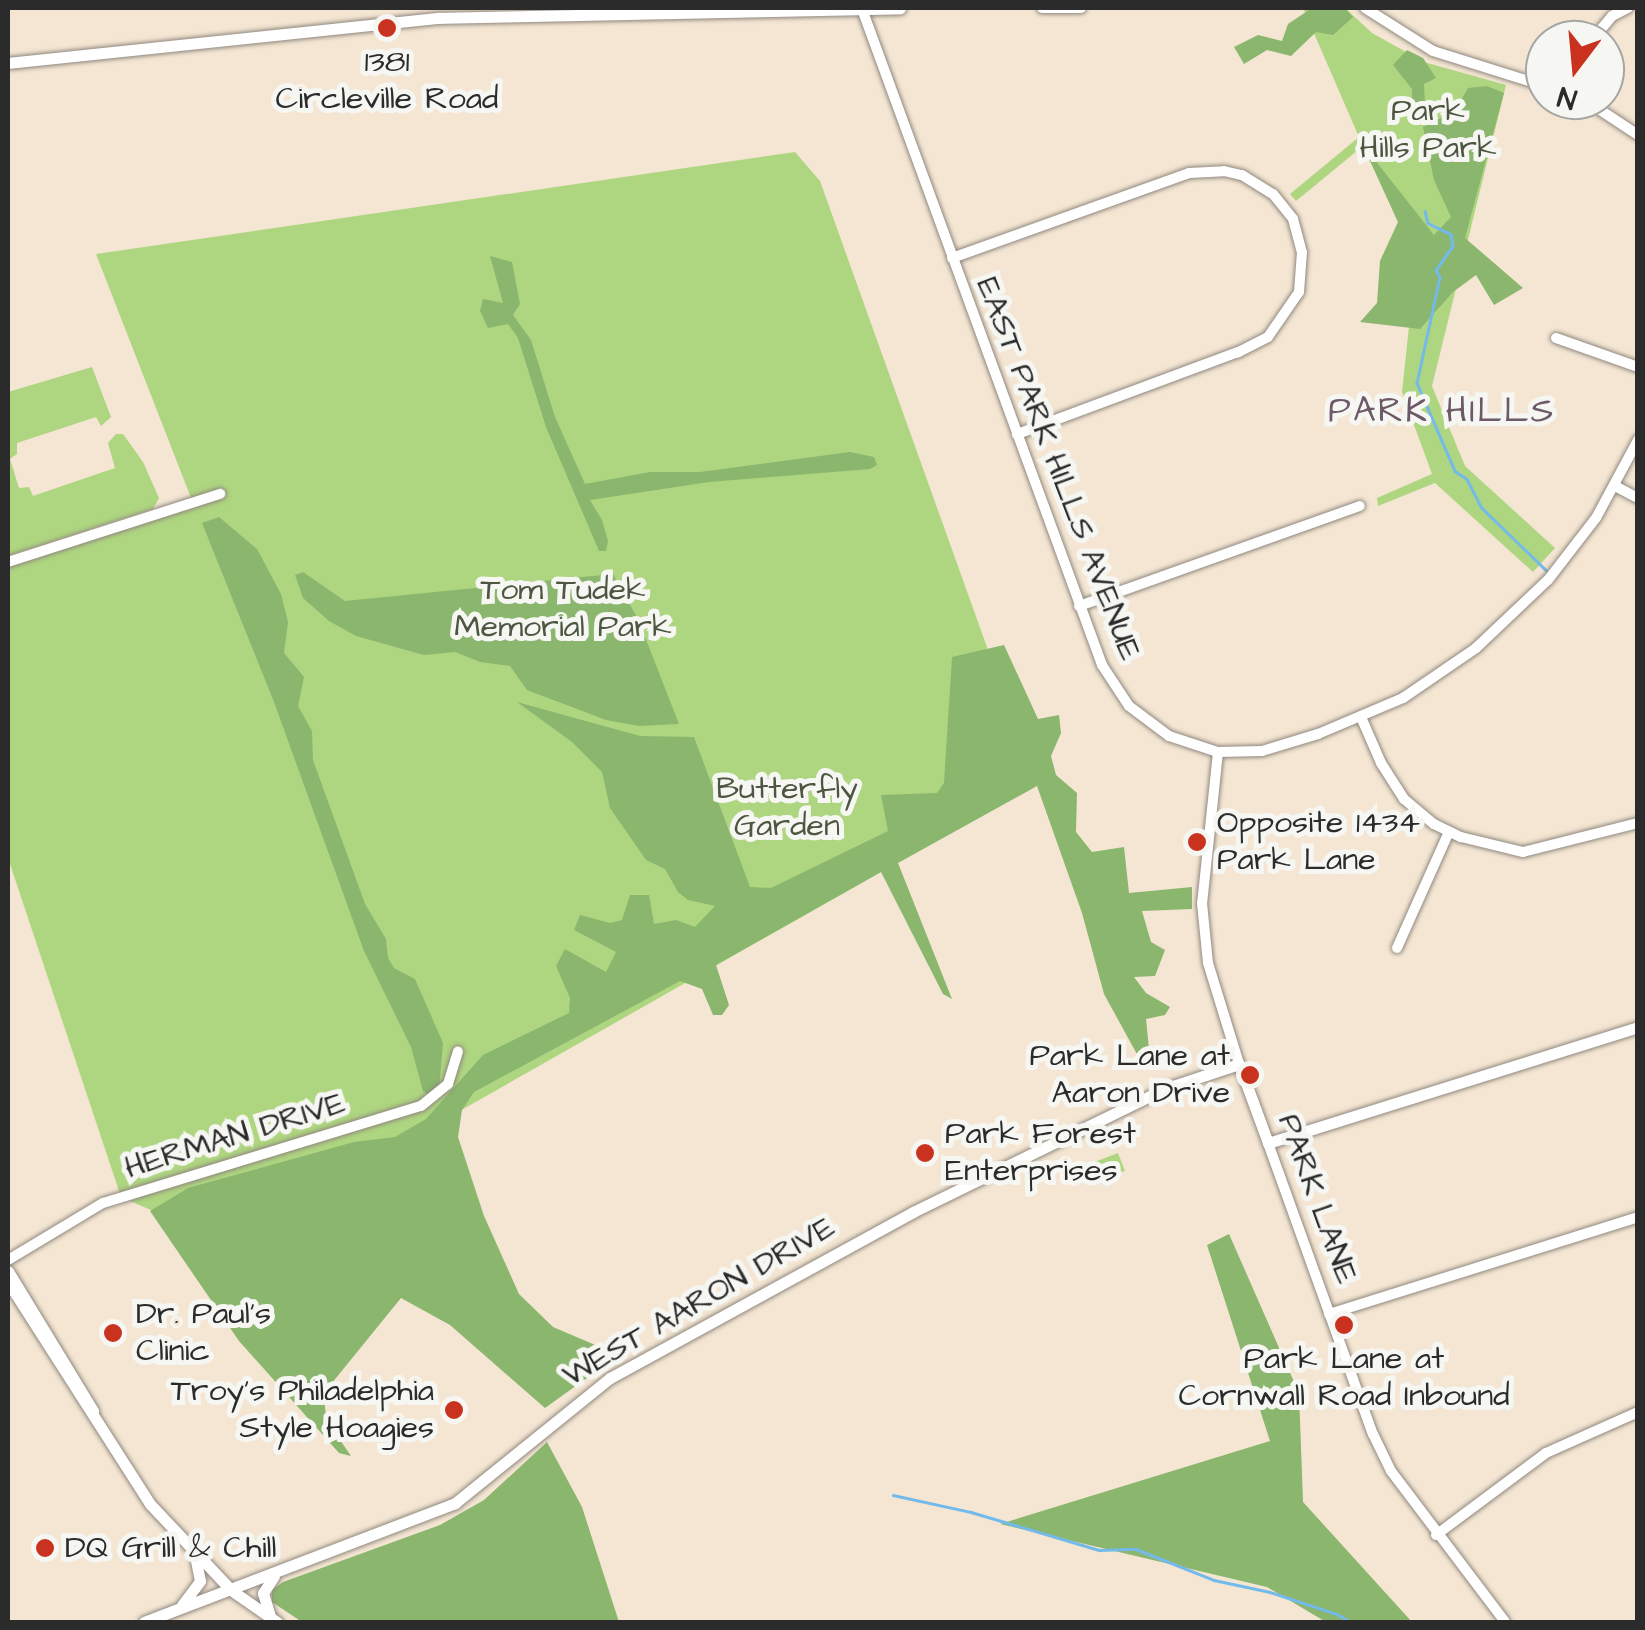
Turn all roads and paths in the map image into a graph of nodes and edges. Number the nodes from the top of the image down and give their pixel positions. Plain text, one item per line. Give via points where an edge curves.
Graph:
1 (757, 8) edge
2 (900, 8) edge
3 (1042, 8) edge
4 (1081, 8) edge
5 (1365, 8) edge
6 (862, 9) edge
7 (8, 63) edge
8 (1525, 80) edge
9 (1615, 120) edge
10 (1638, 135) edge
11 (952, 258) junction
12 (1556, 338) dead end
13 (1638, 367) edge
14 (1017, 434) junction
15 (1638, 440) edge
16 (1616, 486) junction
17 (220, 494) dead end
18 (1638, 498) edge
19 (1360, 506) dead end
20 (8, 562) edge
21 (1079, 606) junction
22 (1361, 717) junction
23 (1218, 752) junction
24 (1638, 823) edge
25 (1448, 832) junction
26 (1397, 948) dead end
27 (1638, 1028) edge
28 (458, 1050) dead end
29 (1238, 1064) junction
30 (1268, 1142) junction
31 (1638, 1217) edge
32 (8, 1260) edge
33 (8, 1271) edge
34 (8, 1282) edge
35 (1329, 1314) junction
36 (1638, 1412) edge
37 (101, 1428) junction
38 (1436, 1536) junction
39 (192, 1552) junction
40 (278, 1572) junction
41 (231, 1590) junction
42 (174, 1611) junction
43 (275, 1621) edge
44 (144, 1622) edge
45 (1505, 1622) edge

1 - 6 street
1 - 7 street via 439,18
2 - 6 street
3 - 4 street
5 - 8 street via 1433,50
6 - 11 street, EAST PARK HILLS AVENUE
9 - 10 street
11 - 14 street, EAST PARK HILLS AVENUE
11 - 14 street via 1190,173 1242,175 1273,194 1293,218 1299,292 1268,337
12 - 13 street
14 - 21 street, EAST PARK HILLS AVENUE
15 - 16 street, EAST PARK HILLS AVENUE
16 - 18 street
16 - 22 street, EAST PARK HILLS AVENUE via 1525,604 1458,662
17 - 20 street
19 - 21 street
21 - 23 street, EAST PARK HILLS AVENUE via 1102,665 1129,706 1169,736
22 - 23 street, EAST PARK HILLS AVENUE via 1272,748
22 - 25 street via 1404,799
23 - 29 street, PARK LANE via 1202,903 1208,963
24 - 25 street via 1524,852
25 - 26 street
27 - 30 street
28 - 32 street, HERMAN DRIVE via 448,1084 422,1106 103,1203
29 - 30 street, PARK LANE
29 - 40 street, WEST AARON DRIVE via 1098,1117 610,1378 454,1503
30 - 35 street, PARK LANE
31 - 35 street
33 - 37 street via 82,1386
34 - 37 street
35 - 38 street, PARK LANE via 1391,1471
36 - 38 street via 1546,1453
37 - 39 street via 150,1504
38 - 45 street, PARK LANE
39 - 41 street
39 - 42 street via 200,1581
40 - 41 street, WEST AARON DRIVE
40 - 43 street via 263,1593 263,1606
41 - 42 street, WEST AARON DRIVE
41 - 43 street
42 - 44 street, WEST AARON DRIVE

